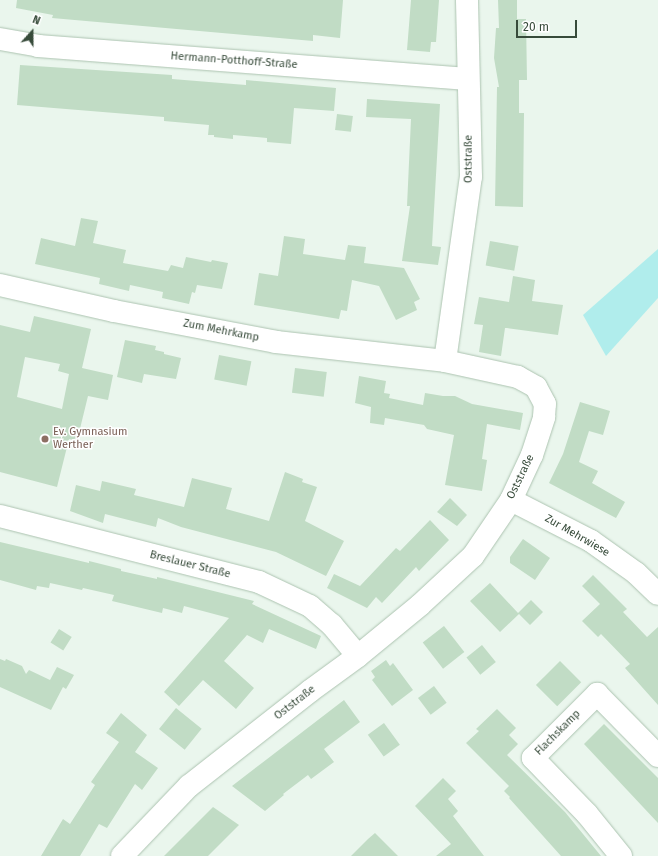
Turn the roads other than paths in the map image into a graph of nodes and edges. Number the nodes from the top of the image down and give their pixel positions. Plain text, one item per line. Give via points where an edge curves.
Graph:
1 (467, 0) edge
2 (0, 39) edge
3 (468, 79) junction
4 (0, 285) edge
5 (445, 361) junction
6 (511, 500) junction
7 (0, 516) edge
8 (658, 594) edge
9 (358, 656) junction
10 (658, 756) edge
11 (122, 856) edge
12 (621, 856) edge

1 - 3 street, Oststraße
2 - 3 street, Hermann-Potthoff-Straße via 38,46
3 - 5 street, Oststraße via 471,177
4 - 5 street, Zum Mehrkamp via 114,311 276,342
5 - 6 street, Oststraße via 518,377 536,387 545,404 544,417 532,455
6 - 8 street, Zur Mehrwiese via 591,541 636,573
6 - 9 street, Oststraße via 473,556
7 - 9 street, Breslauer Straße via 259,582 310,606 332,625
9 - 11 street, Oststraße via 189,786
10 - 12 street, Flachskamp via 597,694 533,758 587,814

